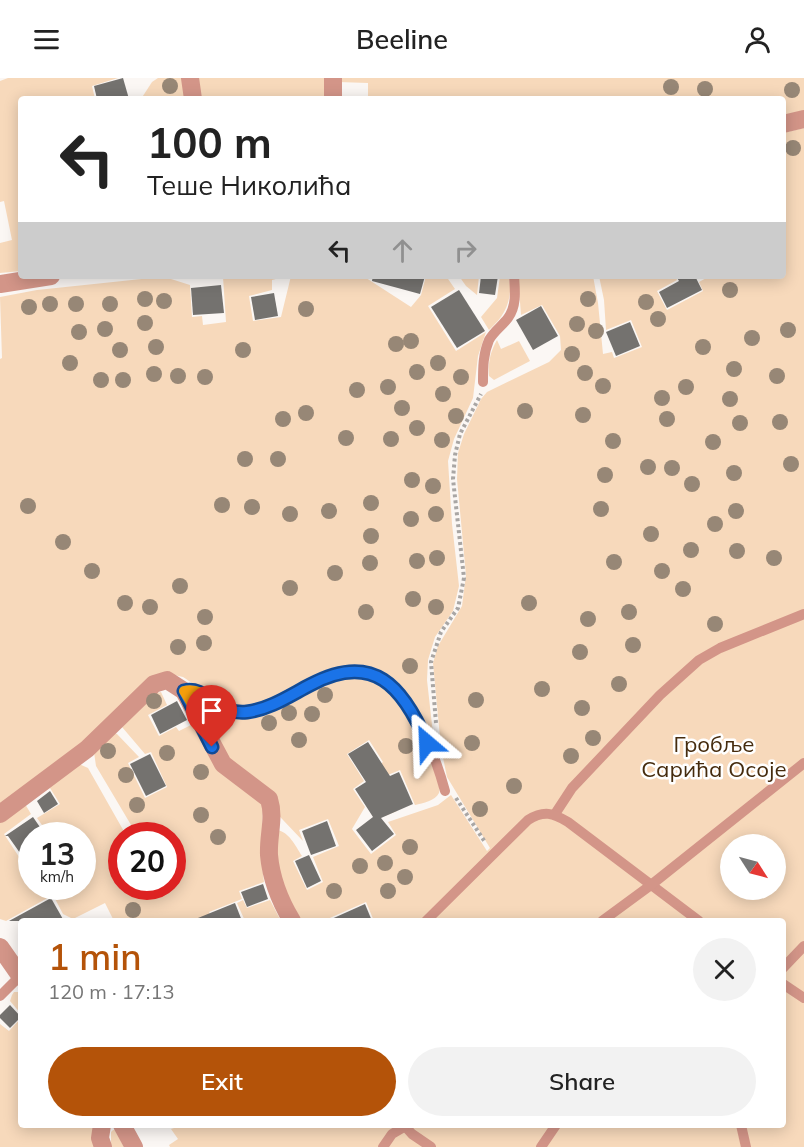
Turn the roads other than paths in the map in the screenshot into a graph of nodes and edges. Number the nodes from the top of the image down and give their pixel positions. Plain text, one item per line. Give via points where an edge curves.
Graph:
1 (190, 78) edge
2 (333, 78) edge
3 (193, 96) edge
4 (333, 96) edge
5 (804, 119) edge
6 (786, 123) edge
7 (32, 279) edge
8 (514, 279) edge
9 (0, 284) edge
10 (483, 382) road end
11 (804, 614) edge
12 (184, 691) junction
13 (804, 763) edge
14 (447, 790) road end
15 (0, 814) edge
16 (555, 814) junction
17 (651, 885) junction
18 (290, 918) edge
19 (429, 918) edge
20 (606, 918) edge
21 (695, 918) edge
22 (804, 946) edge
23 (0, 947) edge
24 (786, 965) edge
25 (18, 972) edge
26 (18, 979) edge
27 (786, 986) edge
28 (0, 996) edge
29 (804, 998) edge
30 (102, 1128) edge
31 (124, 1128) edge
32 (401, 1128) edge
33 (407, 1128) edge
34 (554, 1128) edge
35 (742, 1128) edge
36 (103, 1147) edge
37 (134, 1147) edge
38 (383, 1147) edge
39 (431, 1147) edge
40 (541, 1147) edge
41 (746, 1147) edge

1 - 3 street
2 - 4 street
5 - 6 street
7 - 9 street
8 - 10 lane via 512,309 484,352
11 - 16 lane via 699,660 660,695 572,788
12 - 14 lane via 200,692 218,705 244,712 279,702 333,675 371,673 385,681 407,705
12 - 15 street via 166,680 154,684 87,749
12 - 18 street via 223,764 269,799 269,854 278,895
13 - 17 lane
16 - 17 lane
16 - 19 lane via 538,814 528,820
17 - 20 lane
17 - 21 lane
22 - 24 lane
23 - 25 street
26 - 28 lane
27 - 29 lane
30 - 36 street
31 - 37 street
32 - 38 lane
33 - 39 lane
34 - 40 lane
35 - 41 lane

